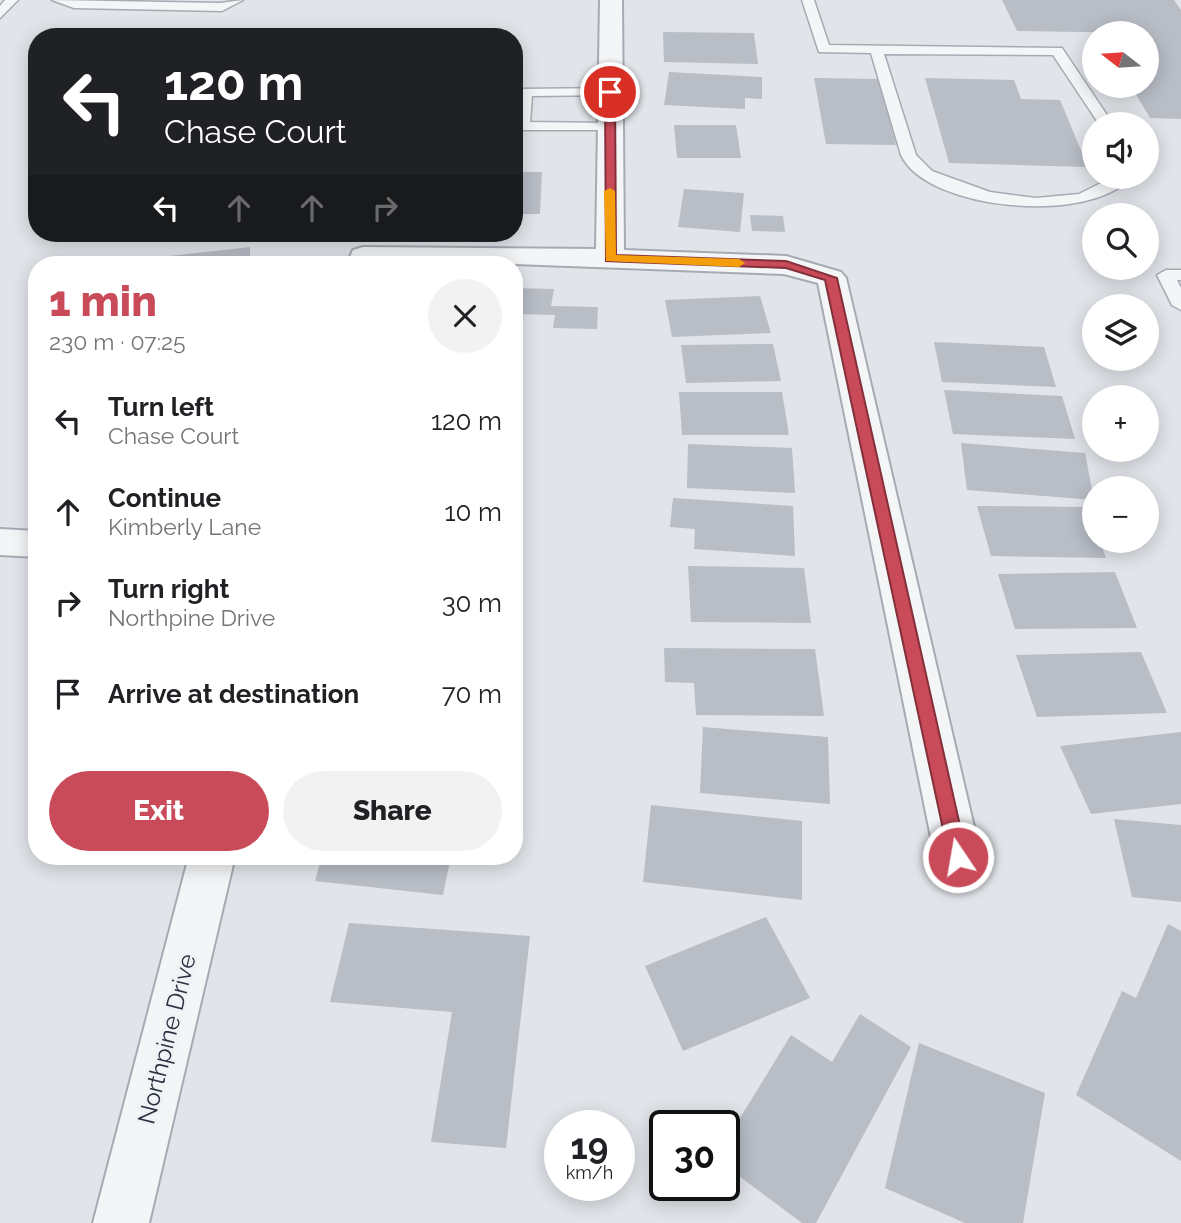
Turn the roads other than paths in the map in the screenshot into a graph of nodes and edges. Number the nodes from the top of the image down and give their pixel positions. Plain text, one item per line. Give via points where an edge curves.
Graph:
1 (12, 0) edge
2 (58, 0) edge
3 (237, 0) edge
4 (611, 0) edge
5 (808, 0) edge
6 (0, 15) edge
7 (876, 49) junction
8 (610, 92) junction
9 (1098, 112) edge
10 (523, 115) edge
11 (523, 126) edge
12 (610, 127) junction
13 (1101, 189) edge
14 (523, 257) edge
15 (610, 258) junction
16 (1181, 275) edge
17 (1181, 305) edge
18 (0, 542) edge
19 (28, 544) edge
20 (958, 857) dead end
21 (210, 865) edge
22 (121, 1223) edge

1 - 6 lane
2 - 3 lane via 222,7
4 - 8 street
5 - 7 lane via 824,49
7 - 9 lane via 1058,51
7 - 13 lane via 912,162 928,175 1010,201 1070,200
8 - 10 lane via 525,92
8 - 12 street
11 - 12 lane
12 - 15 street
14 - 15 street
15 - 20 street via 786,265 831,278
16 - 17 lane via 1166,275
18 - 19 street
21 - 22 street, Northpine Drive

